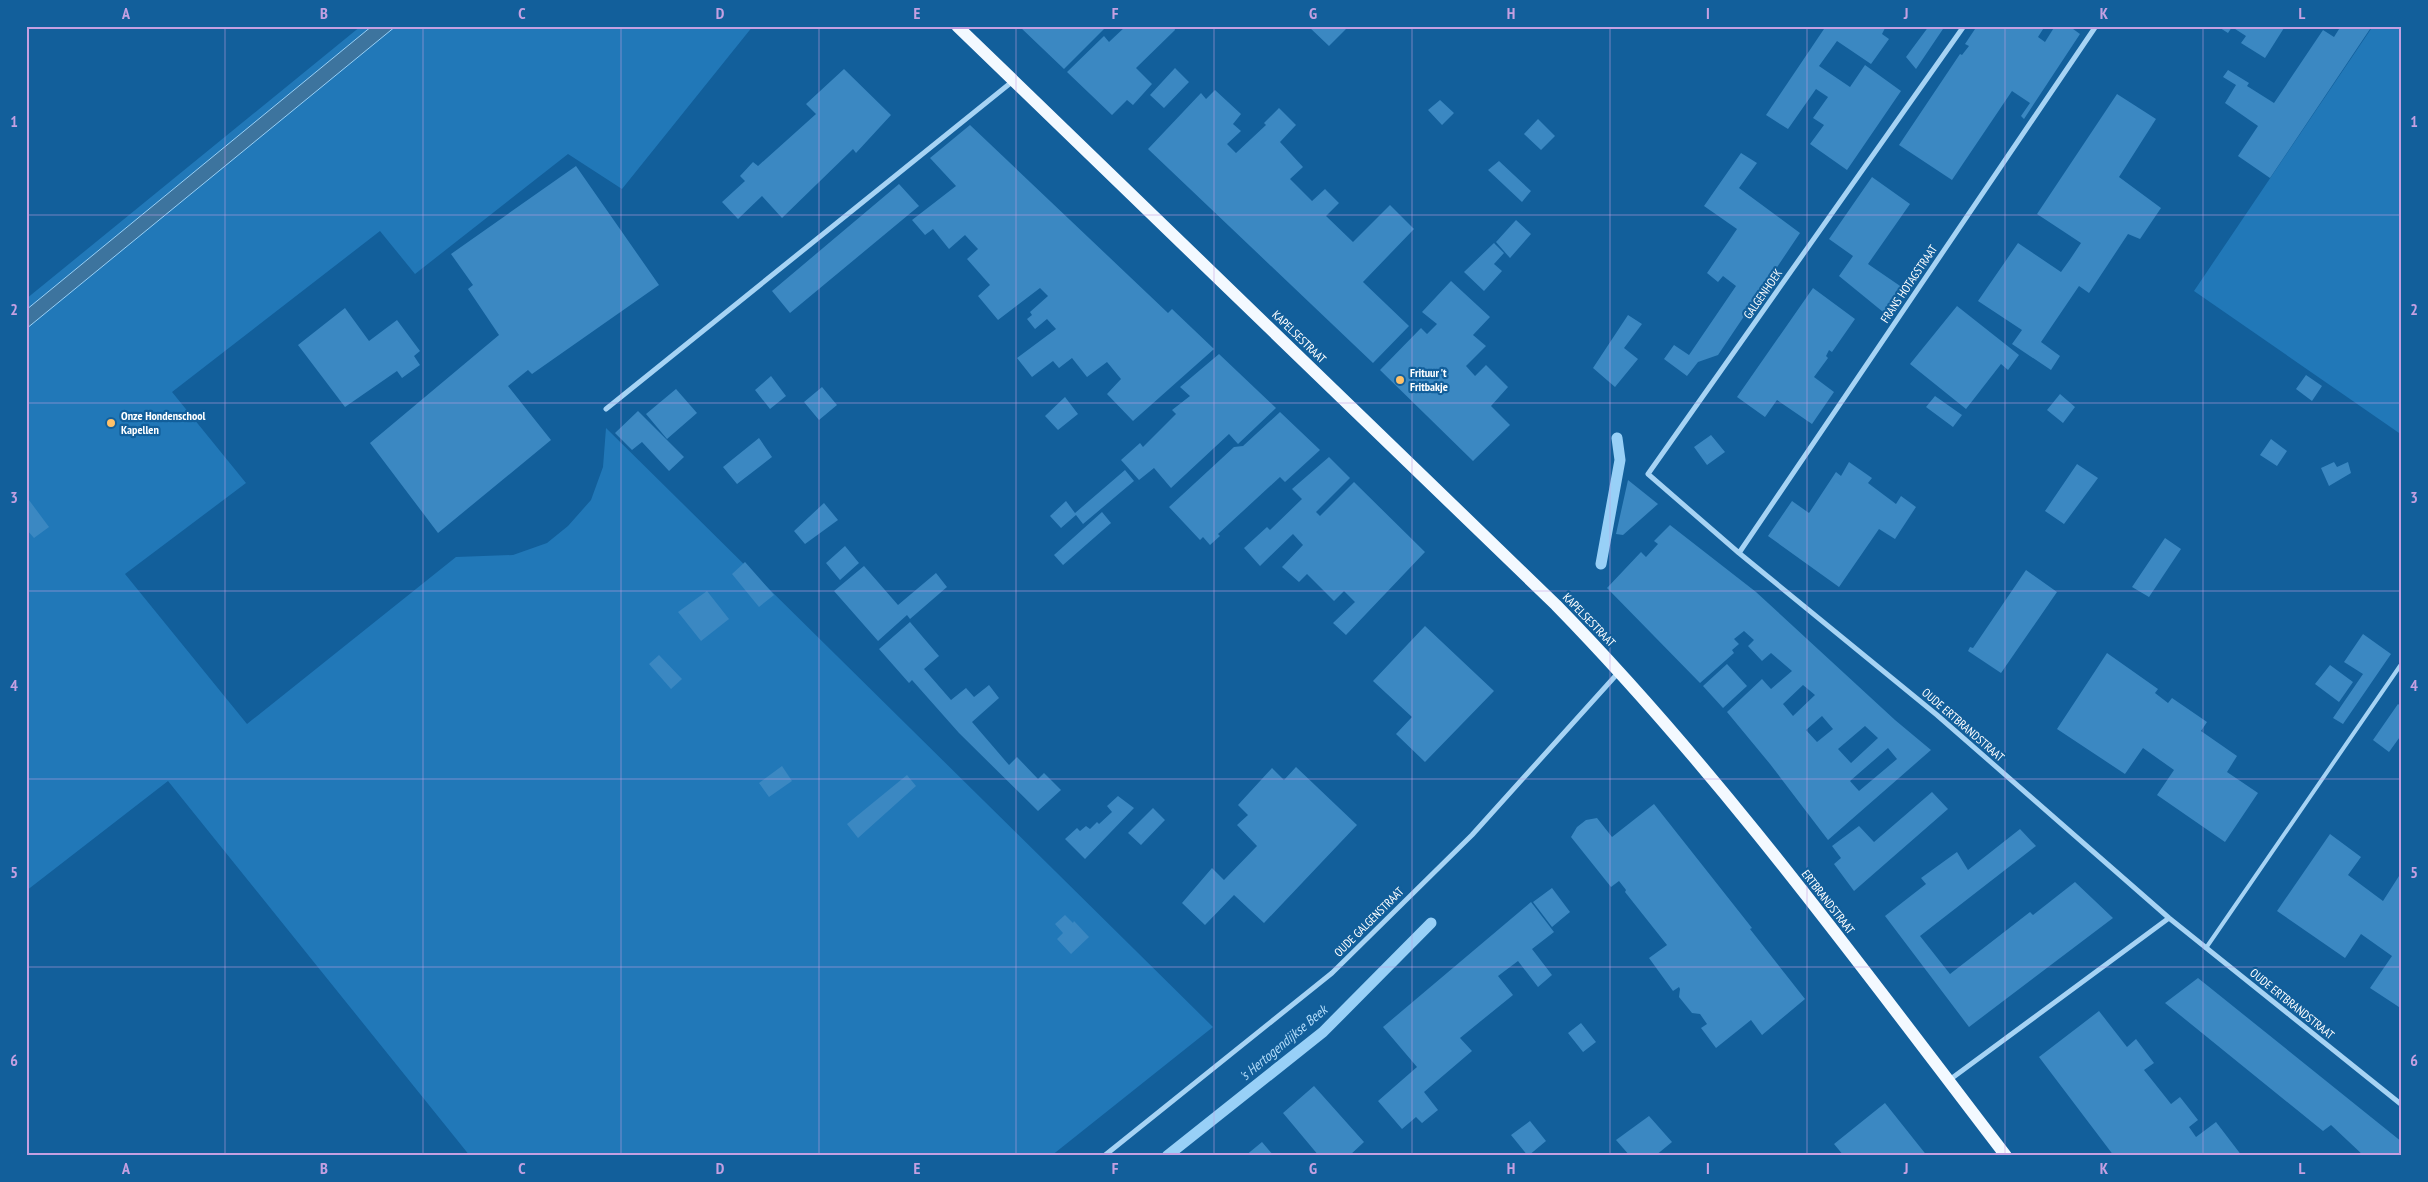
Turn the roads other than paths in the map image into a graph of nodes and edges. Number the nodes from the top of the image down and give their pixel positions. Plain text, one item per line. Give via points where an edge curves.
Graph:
1 (957, 26) edge
2 (1964, 26) edge
3 (2096, 26) edge
4 (1013, 80) junction
5 (606, 409) dead end
6 (1739, 553) junction
7 (2402, 663) edge
8 (1620, 671) junction
9 (2169, 918) junction
10 (2206, 948) junction
11 (1948, 1081) junction
12 (2402, 1105) edge
13 (1104, 1156) edge
14 (2006, 1156) edge

1 - 4 main road, KAPELSESTRAAT
2 - 6 street, GALGENHOEK via 1648,474
3 - 6 street, FRANS HOTAGSTRAAT
4 - 5 street
4 - 8 main road, KAPELSESTRAAT
6 - 9 street, OUDE ERTBRANDSTRAAT via 1937,714
7 - 10 lane
8 - 11 main road, ERTBRANDSTRAAT via 1776,857
8 - 13 street, OUDE GALGENSTRAAT via 1472,835 1332,972
9 - 10 street, OUDE ERTBRANDSTRAAT
9 - 11 street
10 - 12 street, OUDE ERTBRANDSTRAAT
11 - 14 main road, ERTBRANDSTRAAT

